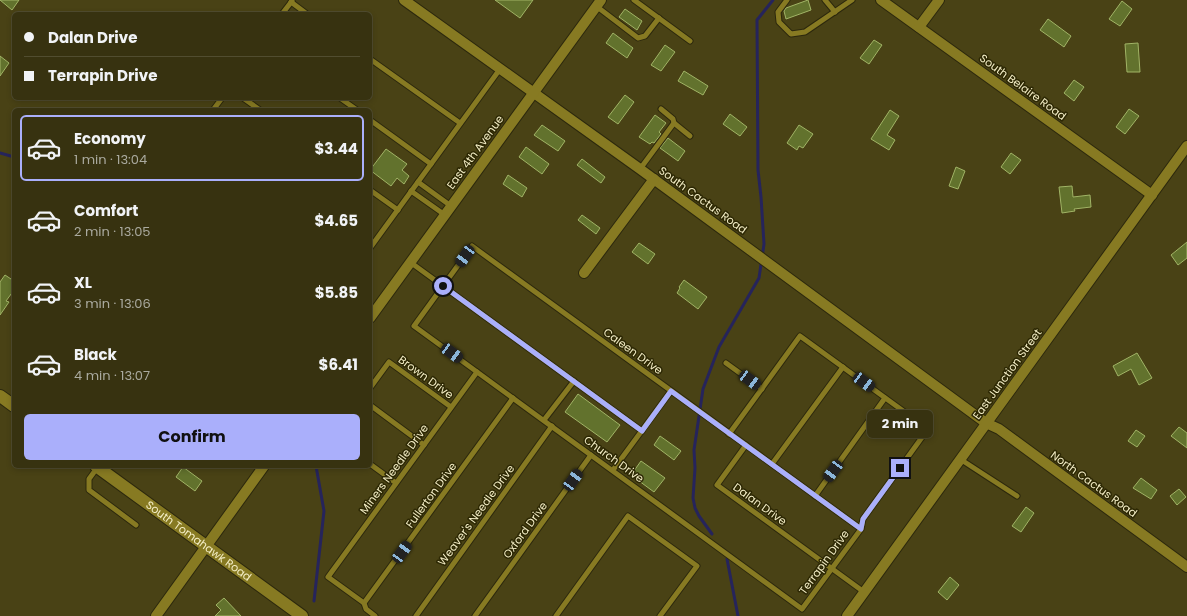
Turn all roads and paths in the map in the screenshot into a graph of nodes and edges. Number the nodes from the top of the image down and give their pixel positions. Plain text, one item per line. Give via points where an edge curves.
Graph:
1 (404, 0) edge
2 (634, 0) edge
3 (787, 0) edge
4 (825, 0) edge
5 (852, 0) edge
6 (881, 0) edge
7 (939, 0) edge
8 (292, 1) edge
9 (598, 3) edge
10 (284, 12) edge
11 (305, 12) edge
12 (835, 12) junction
13 (658, 18) junction
14 (919, 27) junction
15 (690, 41) dead end
16 (372, 60) edge
17 (500, 69) junction
18 (533, 92) junction
19 (246, 100) edge
20 (343, 100) edge
21 (257, 108) edge
22 (354, 108) edge
23 (661, 109) dead end
24 (372, 121) edge
25 (460, 123) junction
26 (674, 124) junction
27 (690, 136) dead end
28 (1187, 146) edge
29 (431, 164) junction
30 (640, 169) junction
31 (654, 179) junction
32 (418, 182) junction
33 (372, 191) edge
34 (411, 192) junction
35 (1152, 195) junction
36 (451, 206) junction
37 (398, 210) junction
38 (445, 215) junction
39 (372, 245) edge
40 (410, 262) junction
41 (584, 273) dead end
42 (443, 286) junction
43 (372, 315) edge
44 (726, 362) dead end
45 (843, 367) junction
46 (477, 372) junction
47 (574, 381) junction
48 (372, 385) edge
49 (762, 389) junction
50 (671, 391) junction
51 (0, 396) edge
52 (513, 398) junction
53 (885, 398) junction
54 (12, 405) edge
55 (372, 406) edge
56 (451, 407) junction
57 (544, 420) junction
58 (986, 423) junction
59 (552, 426) junction
60 (642, 431) junction
61 (729, 434) junction
62 (424, 445) junction
63 (746, 445) junction
64 (591, 455) junction
65 (960, 459) junction
66 (772, 464) junction
67 (372, 465) edge
68 (96, 468) edge
69 (98, 468) edge
70 (263, 468) edge
71 (613, 470) junction
72 (396, 483) junction
73 (815, 496) junction
74 (1017, 496) dead end
75 (136, 525) dead end
76 (861, 529) junction
77 (207, 546) junction
78 (1187, 567) edge
79 (831, 569) junction
80 (864, 592) junction
81 (364, 603) junction
82 (802, 609) joint
83 (156, 616) edge
84 (302, 616) edge
85 (375, 616) edge
86 (416, 616) edge
87 (475, 616) edge
88 (556, 616) edge
89 (660, 616) edge
90 (847, 616) edge

1 - 17 street, South Cactus Road
2 - 13 lane
3 - 12 lane via 778,12 779,22 791,34 805,32
4 - 12 lane
5 - 12 lane
6 - 14 street, South Belaire Road
7 - 14 street
8 - 10 lane
8 - 11 lane
9 - 13 lane via 638,38 645,36
9 - 18 street, East 4th Avenue
13 - 15 lane
14 - 35 street, South Belaire Road
16 - 25 lane
17 - 18 street, South Cactus Road
17 - 25 lane
18 - 30 street, South Cactus Road
18 - 36 street, East 4th Avenue
19 - 21 lane
20 - 22 lane
23 - 26 lane via 674,119
24 - 29 lane
25 - 29 lane
26 - 27 lane
26 - 30 lane
28 - 35 street, East Junction Street
29 - 32 lane
30 - 31 street, South Cactus Road
31 - 41 street
31 - 58 street, South Cactus Road
32 - 34 lane
32 - 36 lane
33 - 37 lane
34 - 37 lane
34 - 38 lane
35 - 58 street, East Junction Street
36 - 38 street, East 4th Avenue
37 - 39 lane
38 - 40 street, East 4th Avenue
40 - 42 lane
40 - 43 street, East 4th Avenue
42 - 46 lane, Church Drive via 414,326
42 - 47 lane
42 - 50 lane, Caleen Drive via 472,246
44 - 49 lane
45 - 49 lane via 800,336
45 - 53 lane
45 - 66 lane
46 - 52 lane, Church Drive
46 - 56 lane, Miners Needle Drive
47 - 57 lane
47 - 60 lane
48 - 56 lane, Brown Drive via 389,362
49 - 61 lane
50 - 60 lane
50 - 61 lane, Caleen Drive
51 - 54 main road
52 - 57 lane, Church Drive
52 - 81 lane, Fullerton Drive
53 - 73 lane
53 - 76 lane, Terrapin Drive via 928,429 863,519
55 - 62 lane
56 - 62 lane, Miners Needle Drive
57 - 59 lane, Church Drive
58 - 65 street, East Junction Street
58 - 78 street, North Cactus Road via 998,429
59 - 64 lane, Church Drive
59 - 86 lane, Weaver's Needle Drive
60 - 71 lane
61 - 63 lane, Caleen Drive
62 - 72 lane, Miners Needle Drive
63 - 66 lane, Caleen Drive
63 - 79 lane, Dalan Drive via 717,485
64 - 71 lane, Church Drive
64 - 87 lane, Oxford Drive
65 - 74 lane
65 - 80 street, East Junction Street
66 - 73 lane, Caleen Drive
67 - 72 lane
68 - 75 lane via 89,479 89,490
69 - 77 main road, South Tomahawk Road
70 - 77 street
71 - 82 lane, Church Drive
72 - 81 lane, Miners Needle Drive via 328,577
73 - 76 lane, Caleen Drive
76 - 79 lane, Terrapin Drive
77 - 83 street
77 - 84 main road, South Tomahawk Road
79 - 80 lane
79 - 82 lane, Terrapin Drive
80 - 90 street, East Junction Street
81 - 85 lane via 366,609
88 - 89 lane via 628,516 697,566

